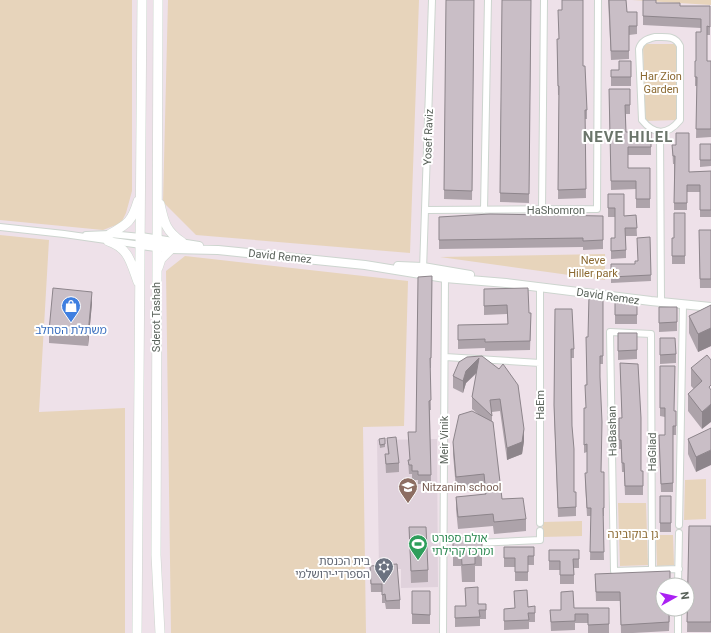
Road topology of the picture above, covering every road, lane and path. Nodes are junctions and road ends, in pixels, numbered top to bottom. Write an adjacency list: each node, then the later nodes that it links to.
1 (142, 0): 9 (main road, Sderot Tashah)
2 (158, 0): 8 (main road, Sderot Tashah)
3 (432, 0): 10 (street, Yosef Raviz)
4 (488, 0): 11 (street)
5 (544, 0): 12 (street)
6 (598, 0): 12 (street, HaShomron)
7 (660, 132): 7 (street); 25 (street)
8 (156, 187): 16 (main road); 17 (main road, Sderot Tashah)
9 (141, 190): 14 (main road); 15 (main road, Sderot Tashah)
10 (426, 210): 11 (street, HaShomron); 20 (street, Yosef Raviz)
11 (484, 210): 12 (street, HaShomron)
12 (542, 210)
13 (0, 227): 14 (street, David Remez)
14 (109, 237): 15 (street, David Remez); 24 (main road)
15 (141, 241): 17 (street, David Remez); 24 (main road, Sderot Tashah)
16 (182, 242): 17 (street, David Remez); 19 (street, David Remez)
17 (156, 243): 18 (street, David Remez); 22 (main road, Sderot Tashah)
18 (171, 249): 19 (street, David Remez); 22 (main road)
19 (218, 250): 20 (street, David Remez)
20 (423, 270): 21 (street, David Remez)
21 (445, 274): 23 (street, David Remez); 29 (street, Meir Vinik)
22 (156, 277): 43 (main road, Sderot Tashah)
23 (540, 287): 25 (street, David Remez); 30 (street, HaEm)
24 (140, 289): 42 (main road, Sderot Tashah)
25 (662, 302): 26 (street, David Remez)
26 (683, 305): 27 (street, David Remez); 32 (street)
27 (711, 307)
28 (651, 334): 39 (street, HaGilad); 39 (street, HaBashan)
29 (445, 357): 30 (street); 36 (street, Meir Vinik)
30 (540, 363): 31 (street, HaEm)
31 (540, 523)
32 (679, 525)
33 (540, 531): 35 (street)
34 (679, 533): 38 (street)
35 (466, 544)
36 (443, 545): 37 (street); 44 (street, Meir Vinik)
37 (451, 545)
38 (679, 569): 39 (street); 40 (street)
39 (652, 570)
40 (678, 577)
41 (678, 617): 45 (street)
42 (137, 633)
43 (160, 633)
44 (443, 633)
45 (678, 633)

